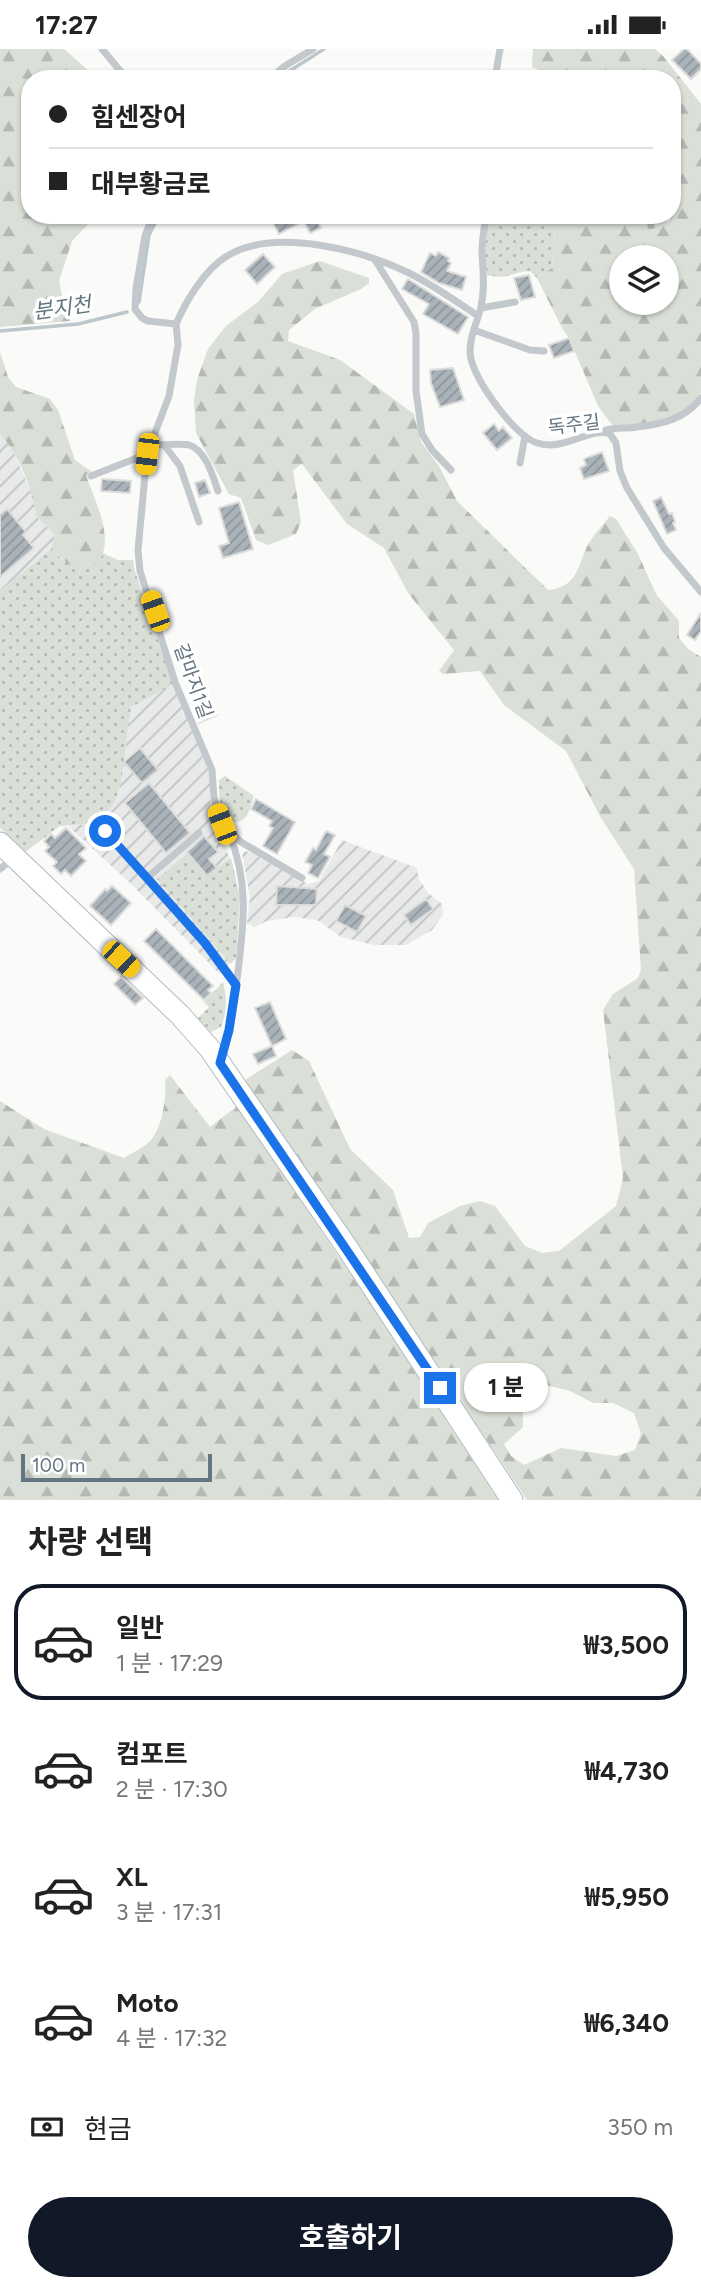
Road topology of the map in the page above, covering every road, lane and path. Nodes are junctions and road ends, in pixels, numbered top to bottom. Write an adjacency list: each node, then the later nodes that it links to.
1 (102, 49): 4 (lane)
2 (313, 49): 5 (lane)
3 (500, 49): 6 (lane)
4 (120, 70)
5 (279, 70)
6 (496, 70)
7 (150, 224): 12 (lane)
8 (485, 224): 11 (lane, 독주길)
9 (374, 260): 11 (lane); 12 (lane); 22 (lane)
10 (515, 302): 11 (lane)
11 (479, 312): 13 (lane, 독주길)
12 (176, 324): 18 (lane, 갈마지1길)
13 (474, 330): 14 (lane); 17 (lane, 독주길)
14 (544, 351)
15 (701, 398): 16 (lane)
16 (600, 432): 17 (lane, 독주길); 26 (lane, 독주길)
17 (525, 436): 21 (lane)
18 (150, 445): 19 (lane); 20 (lane, 갈마지1길)
19 (165, 445): 24 (lane); 25 (lane)
20 (147, 454): 23 (lane); 28 (lane, 갈마지1길)
21 (520, 463)
22 (451, 470)
23 (91, 477)
24 (218, 491)
25 (200, 521)
26 (701, 593)
27 (105, 831): 31 (lane)
28 (229, 832): 32 (lane); 33 (lane, 갈마지1길)
29 (199, 833): 31 (lane)
30 (4, 856): 34 (main road)
31 (147, 878): 33 (lane)
32 (302, 878)
33 (236, 985): 34 (lane, 갈마지1길)
34 (220, 1063): 35 (main road)
35 (512, 1500)

